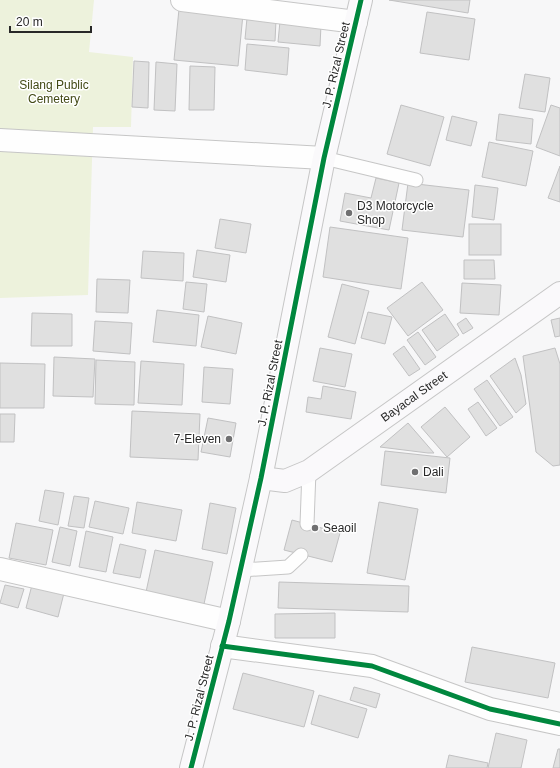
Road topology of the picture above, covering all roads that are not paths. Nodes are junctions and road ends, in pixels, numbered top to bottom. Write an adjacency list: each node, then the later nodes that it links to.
1 (182, 0): 3 (street)
2 (361, 0): 3 (main road, J. P. Rizal Street)
3 (356, 22): 5 (main road, J. P. Rizal Street)
4 (0, 140): 5 (street)
5 (324, 158): 6 (lane); 9 (main road, J. P. Rizal Street)
6 (416, 180)
7 (560, 293): 8 (main road, Bayacal Street)
8 (309, 471): 9 (main road, Bayacal Street); 10 (lane)
9 (261, 478): 13 (main road, J. P. Rizal Street)
10 (307, 524)
11 (301, 554): 13 (lane)
12 (0, 569): 14 (street)
13 (241, 570): 14 (main road, J. P. Rizal Street)
14 (230, 620): 15 (main road, J. P. Rizal Street)
15 (222, 646): 16 (street); 17 (main road, J. P. Rizal Street)
16 (560, 724)
17 (191, 768)

